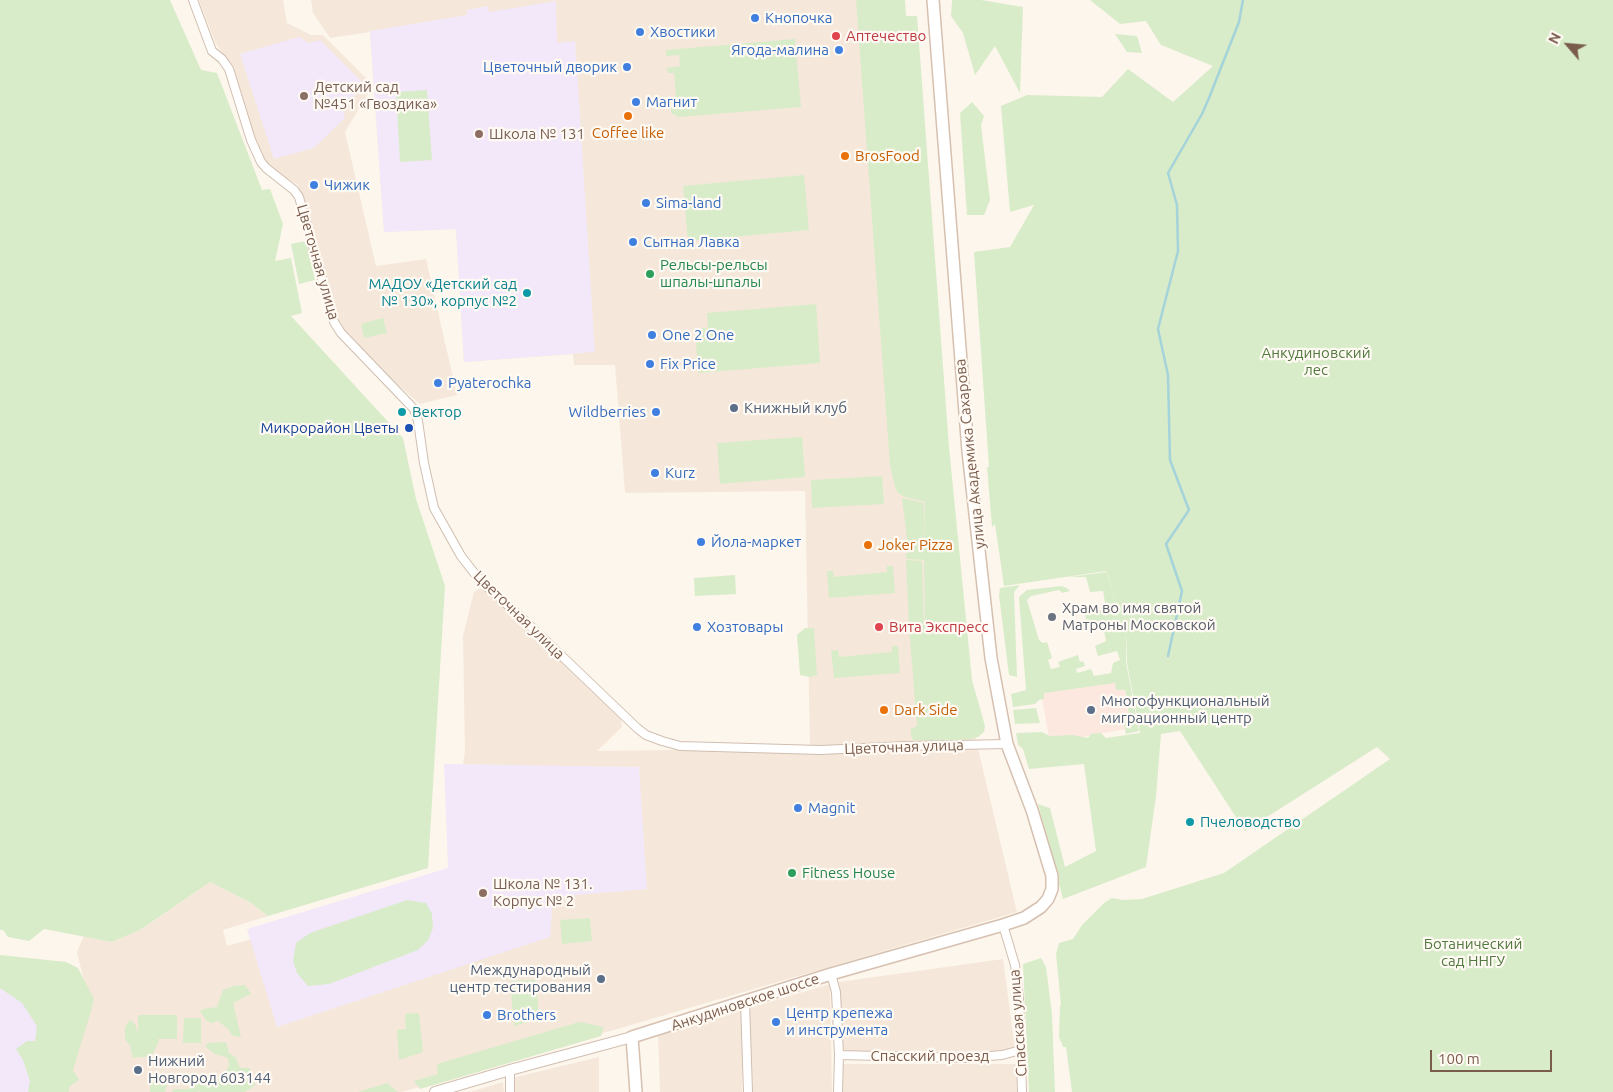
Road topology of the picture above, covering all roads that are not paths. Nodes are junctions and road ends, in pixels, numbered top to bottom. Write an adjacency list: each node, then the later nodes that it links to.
1 (193, 0): 3 (street, Цветочная улица)
2 (933, 0): 3 (main road, улица Академика Сахарова)
3 (1007, 744): 4 (main road, улица Академика Сахарова)
4 (1048, 899): 5 (main road, Анкудиновское шоссе)
5 (1003, 925): 6 (main road, Анкудиновское шоссе); 9 (street, Спасская улица)
6 (831, 974): 7 (main road, Анкудиновское шоссе); 10 (street)
7 (745, 1001): 8 (main road, Анкудиновское шоссе); 15 (street)
8 (632, 1037): 11 (street, Анкудиновское шоссе); 14 (main road)
9 (1021, 1050): 10 (street, Спасский проезд); 17 (street, Спасская улица)
10 (839, 1055): 16 (street)
11 (510, 1070): 12 (street, Анкудиновское шоссе); 13 (street)
12 (435, 1092)
13 (510, 1092)
14 (636, 1092)
15 (748, 1092)
16 (838, 1092)
17 (1022, 1092)

